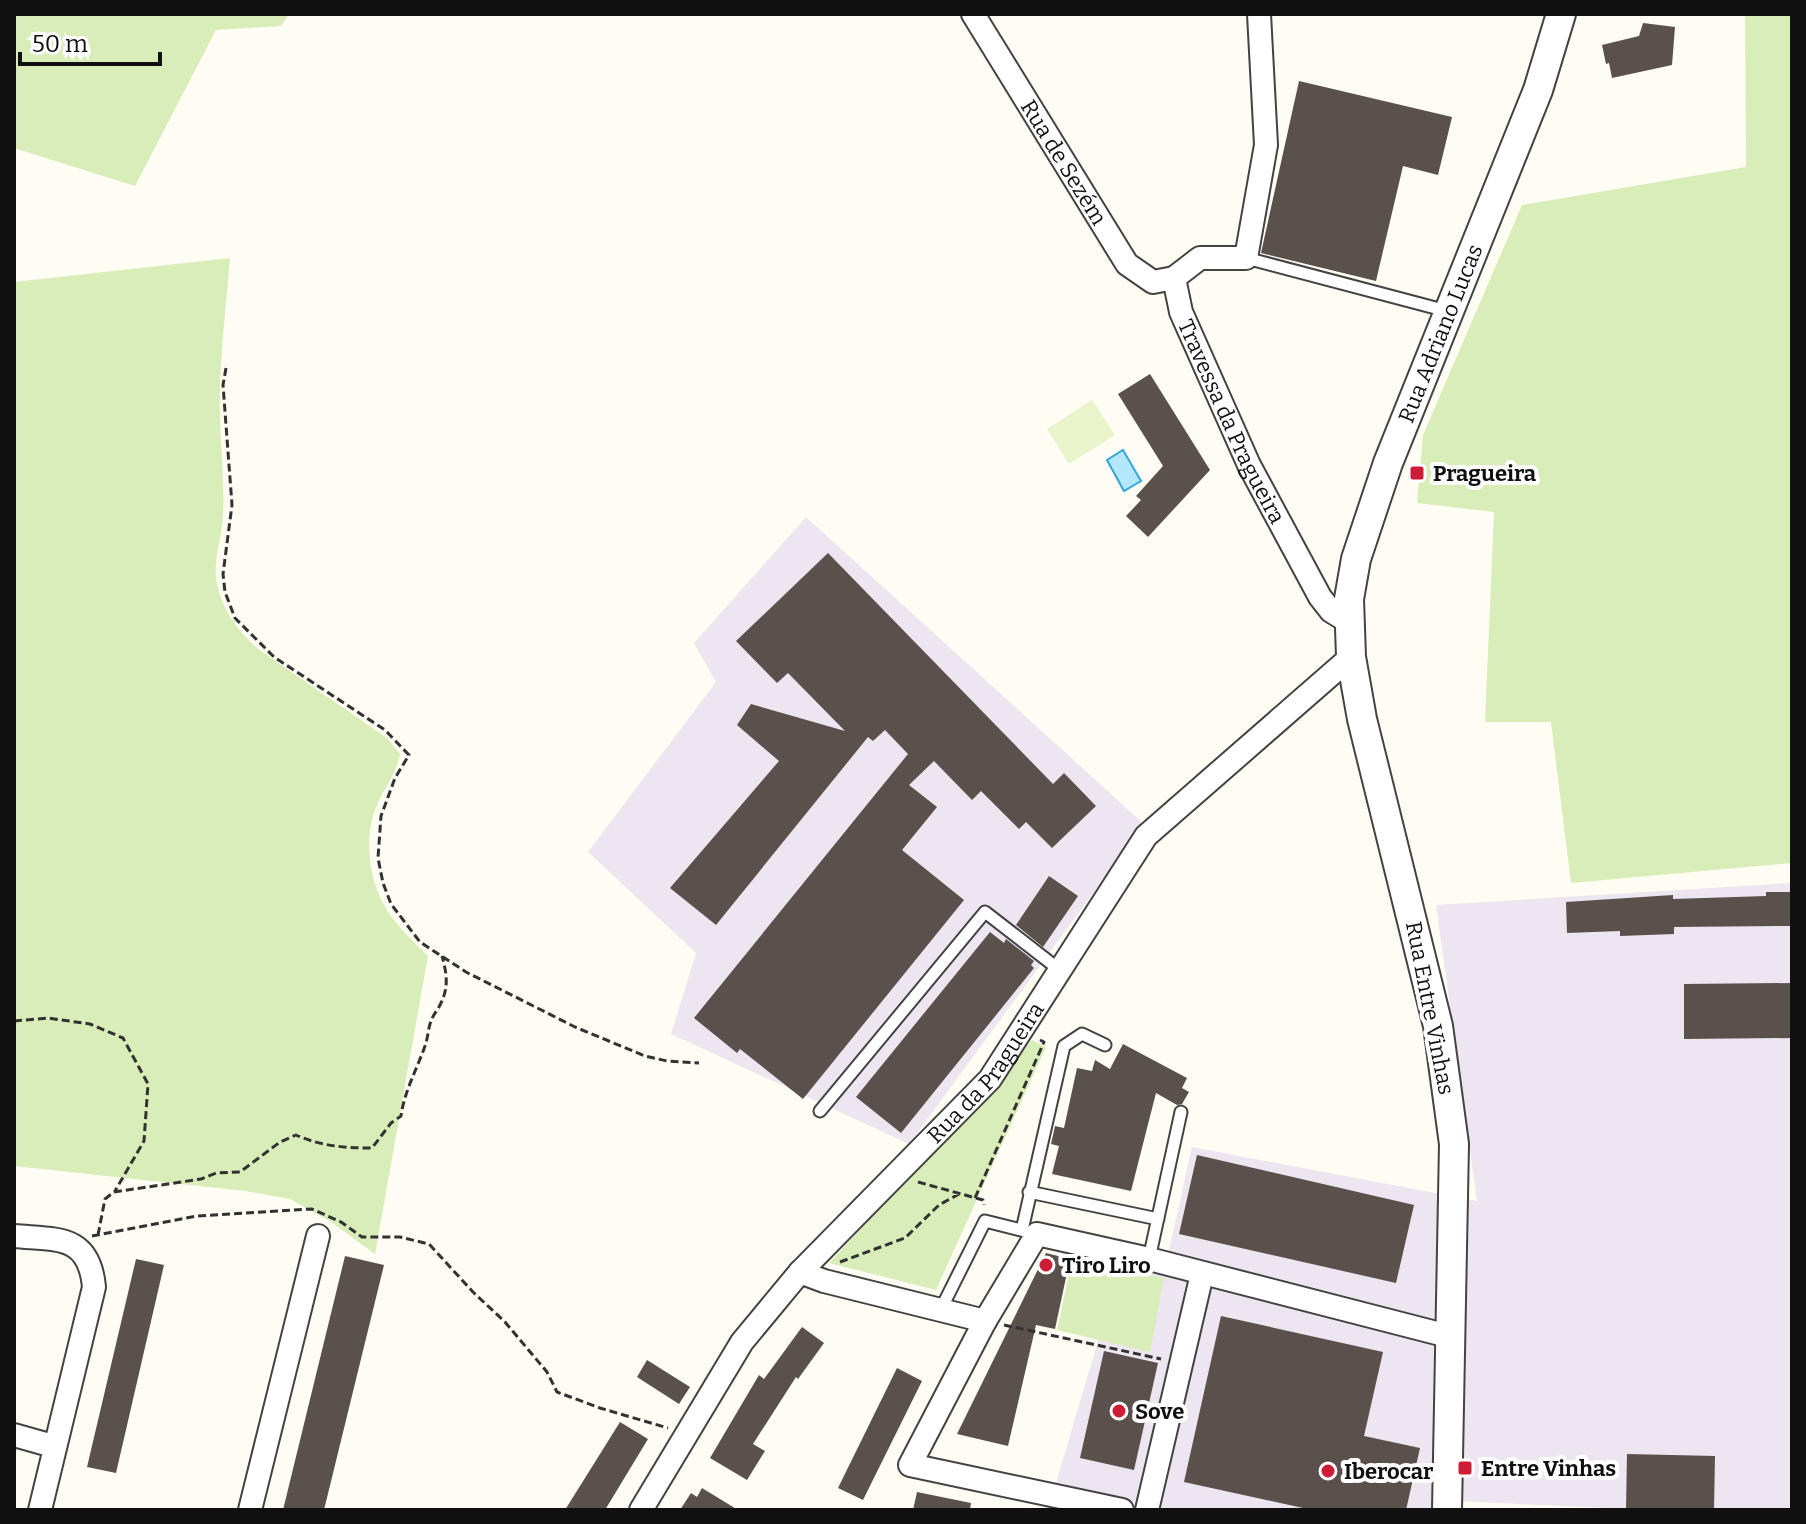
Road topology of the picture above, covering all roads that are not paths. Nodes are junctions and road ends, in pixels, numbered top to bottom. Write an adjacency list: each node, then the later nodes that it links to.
1 (973, 14): 5 (street, Rua de Sezém)
2 (1259, 14): 4 (street)
3 (1561, 14): 6 (street, Rua Adriano Lucas)
4 (1246, 258): 5 (street); 6 (lane)
5 (1174, 278): 7 (street, Travessa da Pragueira)
6 (1449, 311): 7 (street, Rua Adriano Lucas)
7 (1349, 622): 8 (street, Rua Adriano Lucas)
8 (1351, 657): 9 (street, Rua da Pragueira); 23 (street, Rua Entre Vinhas)
9 (1062, 971): 11 (lane); 19 (street, Rua da Pragueira)
10 (1105, 1045): 13 (lane)
11 (820, 1111)
12 (1181, 1112): 14 (lane)
13 (1029, 1192): 14 (lane); 15 (lane)
14 (1158, 1219): 18 (lane)
15 (1029, 1232): 18 (street); 21 (lane); 22 (street)
16 (14, 1236): 25 (street)
17 (318, 1236): 27 (street)
18 (1149, 1259): 20 (street)
19 (800, 1272): 21 (street); 28 (street, Rua da Pragueira)
20 (1202, 1274): 23 (street); 30 (street)
21 (941, 1309): 22 (street)
22 (985, 1321): 29 (street)
23 (1452, 1337): 31 (street, Rua Entre Vinhas)
24 (14, 1435): 25 (street)
25 (53, 1446): 26 (street)
26 (40, 1510)
27 (250, 1510)
28 (641, 1510)
29 (1122, 1510)
30 (1147, 1510)
31 (1447, 1510)

